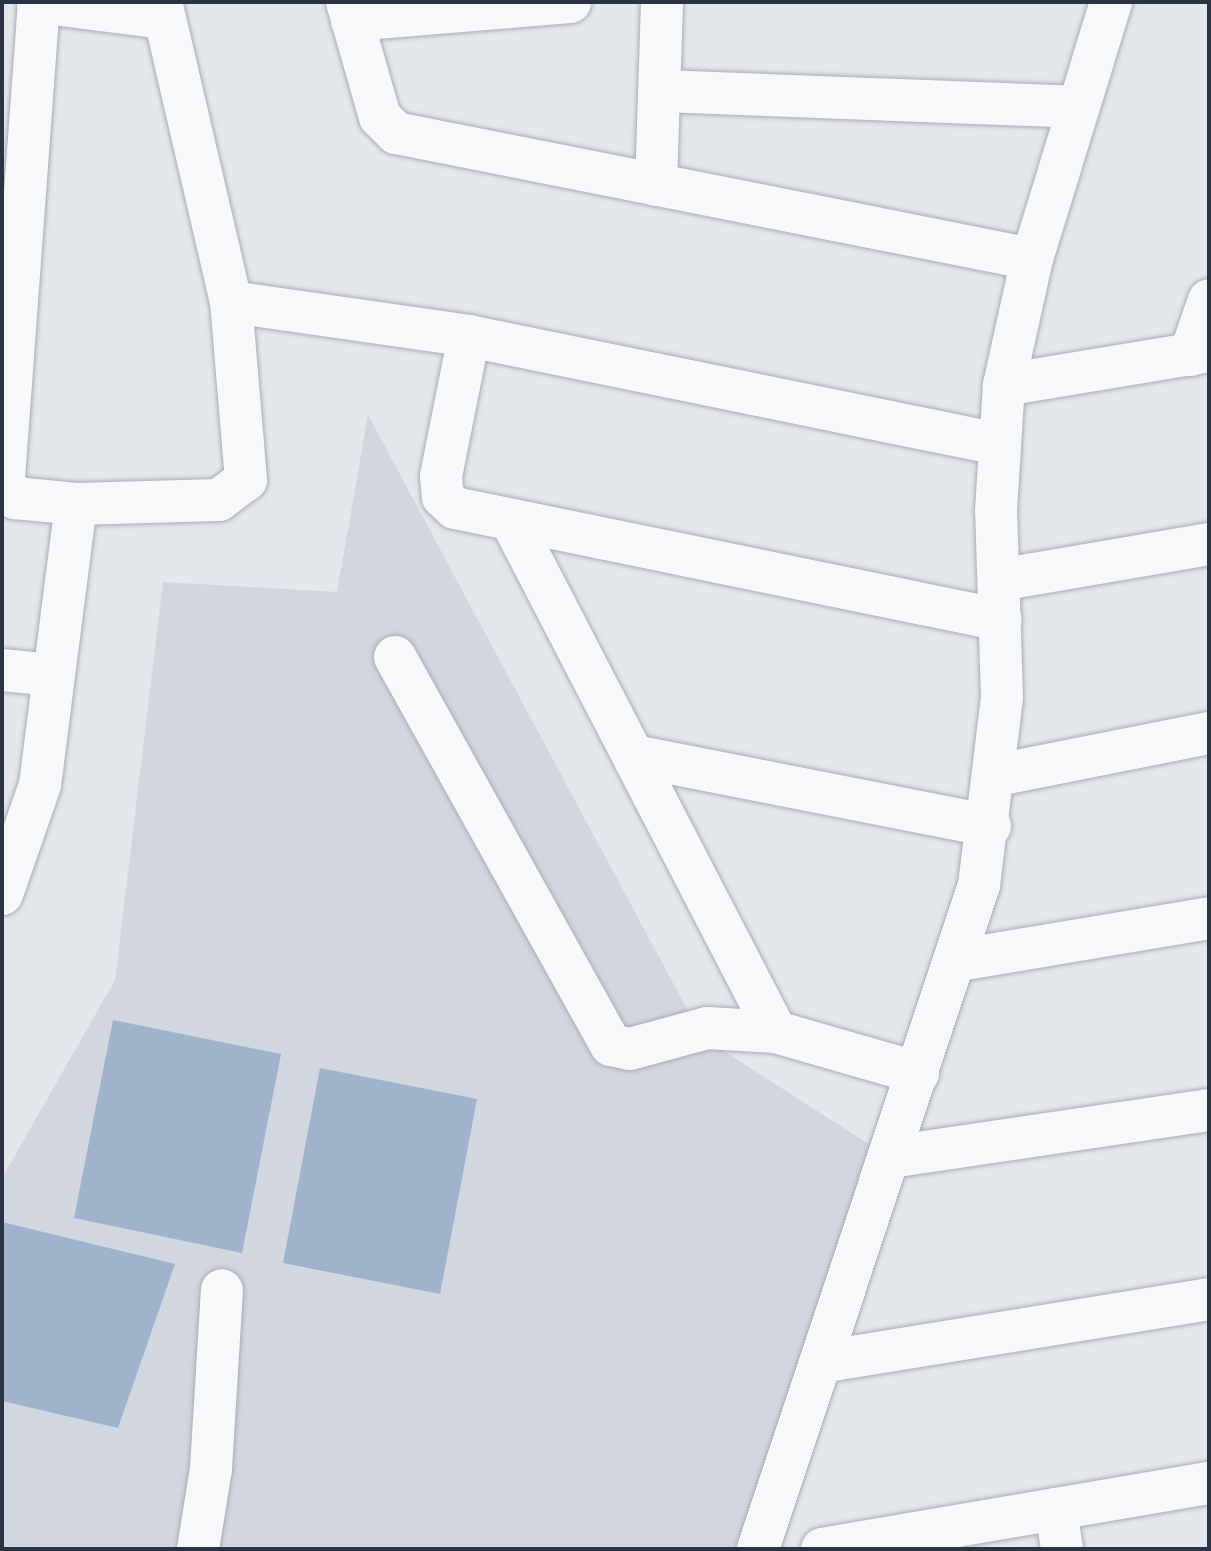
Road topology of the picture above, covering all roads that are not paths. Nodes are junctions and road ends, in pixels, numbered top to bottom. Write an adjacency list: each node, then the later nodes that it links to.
1 (39, 2): 5 (street); 17 (street)
2 (570, 2): 6 (street)
3 (662, 2): 7 (street)
4 (1111, 2): 8 (street)
5 (163, 10): 12 (street)
6 (349, 11): 9 (street)
7 (663, 91): 8 (street); 9 (street)
8 (1076, 107): 10 (street)
9 (656, 185): 10 (street)
10 (1032, 259): 15 (street)
11 (1209, 300): 14 (street)
12 (231, 302): 13 (street); 17 (street)
13 (469, 336): 16 (street); 18 (street)
14 (1200, 353): 15 (street)
15 (1004, 385): 16 (street)
16 (998, 444): 20 (street)
17 (76, 504): 23 (street)
18 (514, 526): 20 (street); 25 (street)
19 (1209, 544): 20 (street)
20 (1000, 600): 26 (street)
21 (395, 657): 31 (street)
22 (2, 670): 23 (street)
23 (52, 675): 28 (street)
24 (1209, 733): 26 (street)
25 (634, 756): 27 (street); 31 (street)
26 (997, 775): 27 (street)
27 (990, 826): 30 (street)
28 (7, 872)
29 (1209, 918): 30 (street)
30 (959, 960): 32 (street)
31 (776, 1032): 32 (street)
32 (918, 1073): 34 (street)
33 (1209, 1110): 34 (street)
34 (891, 1157): 37 (street)
35 (222, 1290): 40 (street)
36 (1209, 1299): 37 (street)
37 (821, 1362): 41 (street)
38 (1209, 1483): 39 (street)
39 (1059, 1529): 42 (street)
40 (198, 1549)
41 (758, 1549)
42 (822, 1549)

